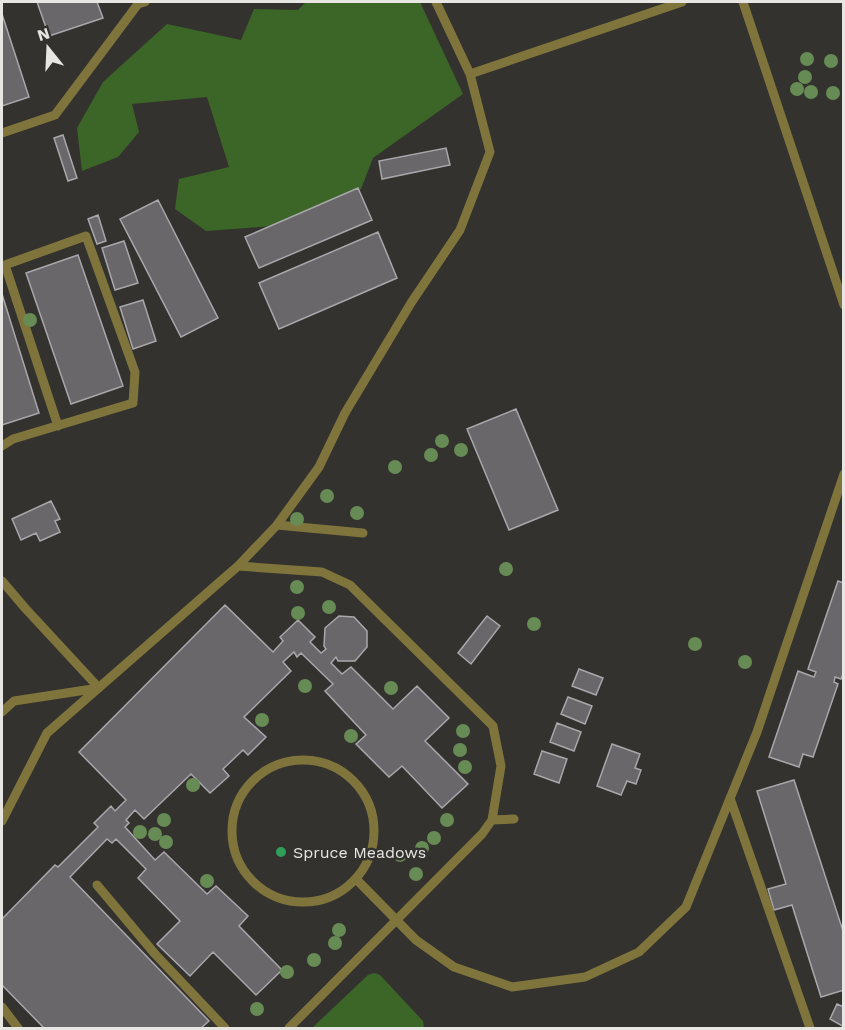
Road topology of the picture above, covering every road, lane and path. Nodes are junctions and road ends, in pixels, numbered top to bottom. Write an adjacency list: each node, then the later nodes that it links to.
1 (140, 2): 6 (lane)
2 (436, 2): 5 (lane)
3 (682, 2): 5 (lane)
4 (743, 2): 8 (lane)
5 (470, 74): 12 (lane)
6 (2, 133)
7 (3, 266): 9 (lane); 9 (lane)
8 (843, 305)
9 (58, 426): 10 (lane)
10 (2, 446)
11 (843, 474): 18 (lane)
12 (277, 525): 13 (lane); 14 (lane)
13 (363, 533)
14 (238, 566): 16 (lane); 20 (lane)
15 (2, 581): 16 (lane)
16 (99, 688): 17 (lane); 21 (lane)
17 (2, 712)
18 (730, 798): 24 (lane); 29 (lane)
19 (514, 819): 20 (lane)
20 (492, 820): 24 (lane)
21 (2, 821)
22 (356, 879): 22 (lane); 24 (lane)
23 (97, 885): 27 (lane)
24 (396, 920): 28 (lane)
25 (2, 1006): 26 (lane)
26 (18, 1029)
27 (225, 1029)
28 (289, 1029)
29 (810, 1029)

